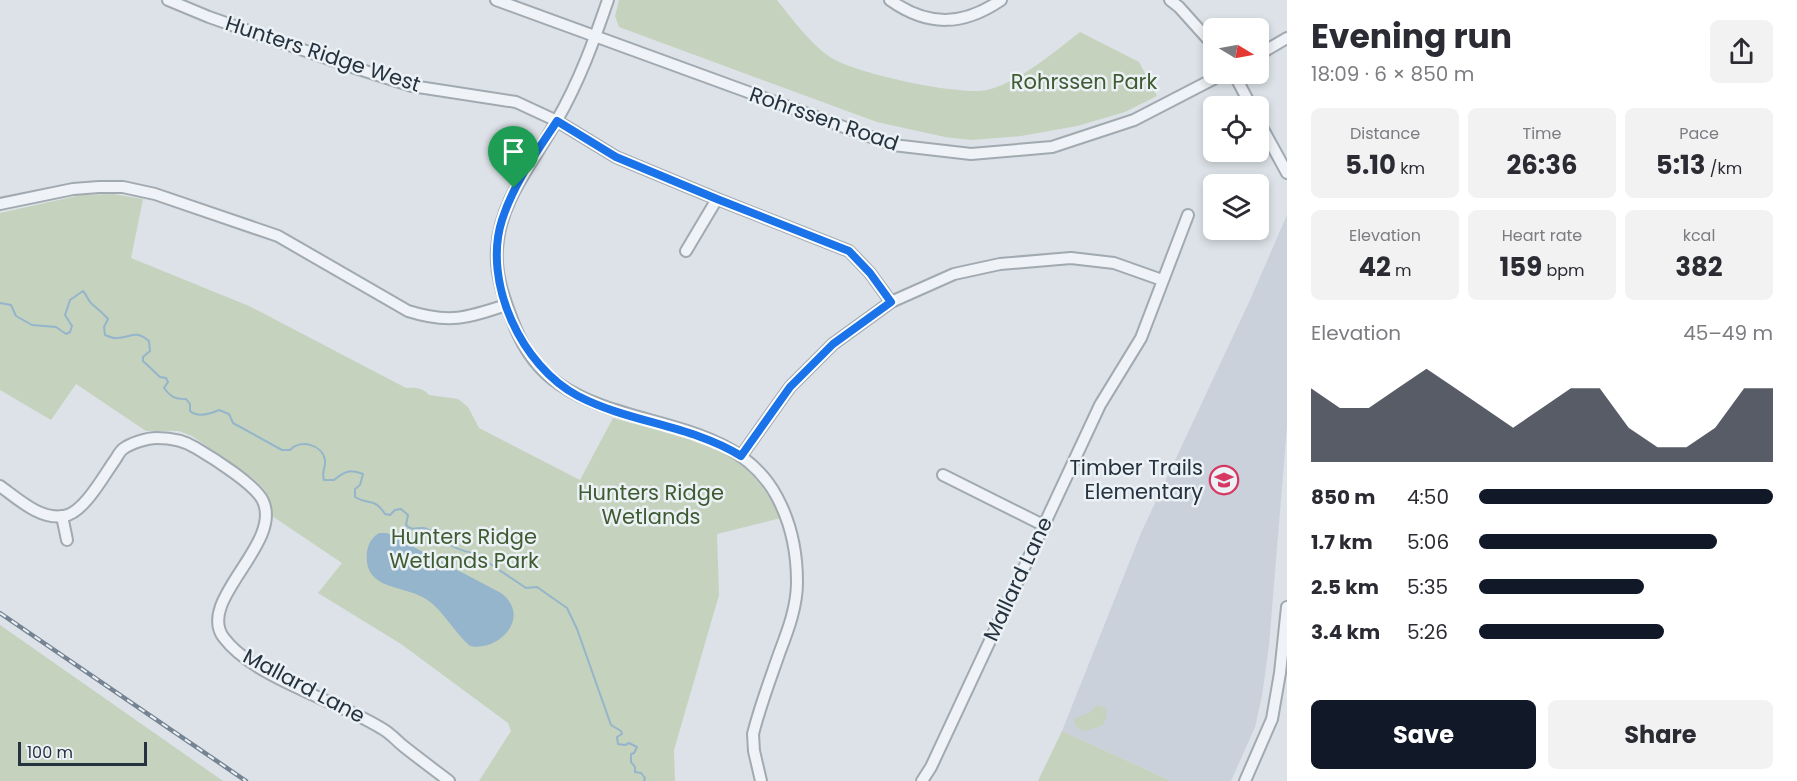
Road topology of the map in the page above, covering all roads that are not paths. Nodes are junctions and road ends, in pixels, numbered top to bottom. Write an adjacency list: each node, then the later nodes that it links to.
1 (168, 0): 13 (street, Hunters Ridge West)
2 (496, 0): 9 (street, Rohrssen Road)
3 (608, 0): 9 (street)
4 (890, 0): 5 (street)
5 (1001, 0)
6 (1170, 0): 7 (street)
7 (1182, 4): 8 (street)
8 (1203, 32)
9 (595, 38): 12 (street, Rohrssen Road); 13 (street)
10 (1287, 38): 11 (street)
11 (1269, 49)
12 (1204, 84)
13 (557, 121): 16 (street, Hunters Ridge West); 22 (street)
14 (1269, 140): 15 (street)
15 (1287, 173)
16 (717, 199): 19 (street); 21 (street, Hunters Ridge West)
17 (0, 204): 22 (street)
18 (1188, 215): 20 (street, Mallard Lane)
19 (686, 250)
20 (1162, 280): 21 (street); 27 (street, Mallard Lane)
21 (891, 302): 23 (street)
22 (506, 305): 23 (street)
23 (741, 456): 31 (street)
24 (943, 475): 27 (street)
25 (0, 486): 26 (street)
26 (62, 516): 28 (street); 30 (street, Mallard Lane)
27 (1043, 525): 32 (street, Mallard Lane)
28 (67, 540)
29 (1287, 608): 33 (street)
30 (449, 781)
31 (761, 781)
32 (922, 781)
33 (1245, 781)

